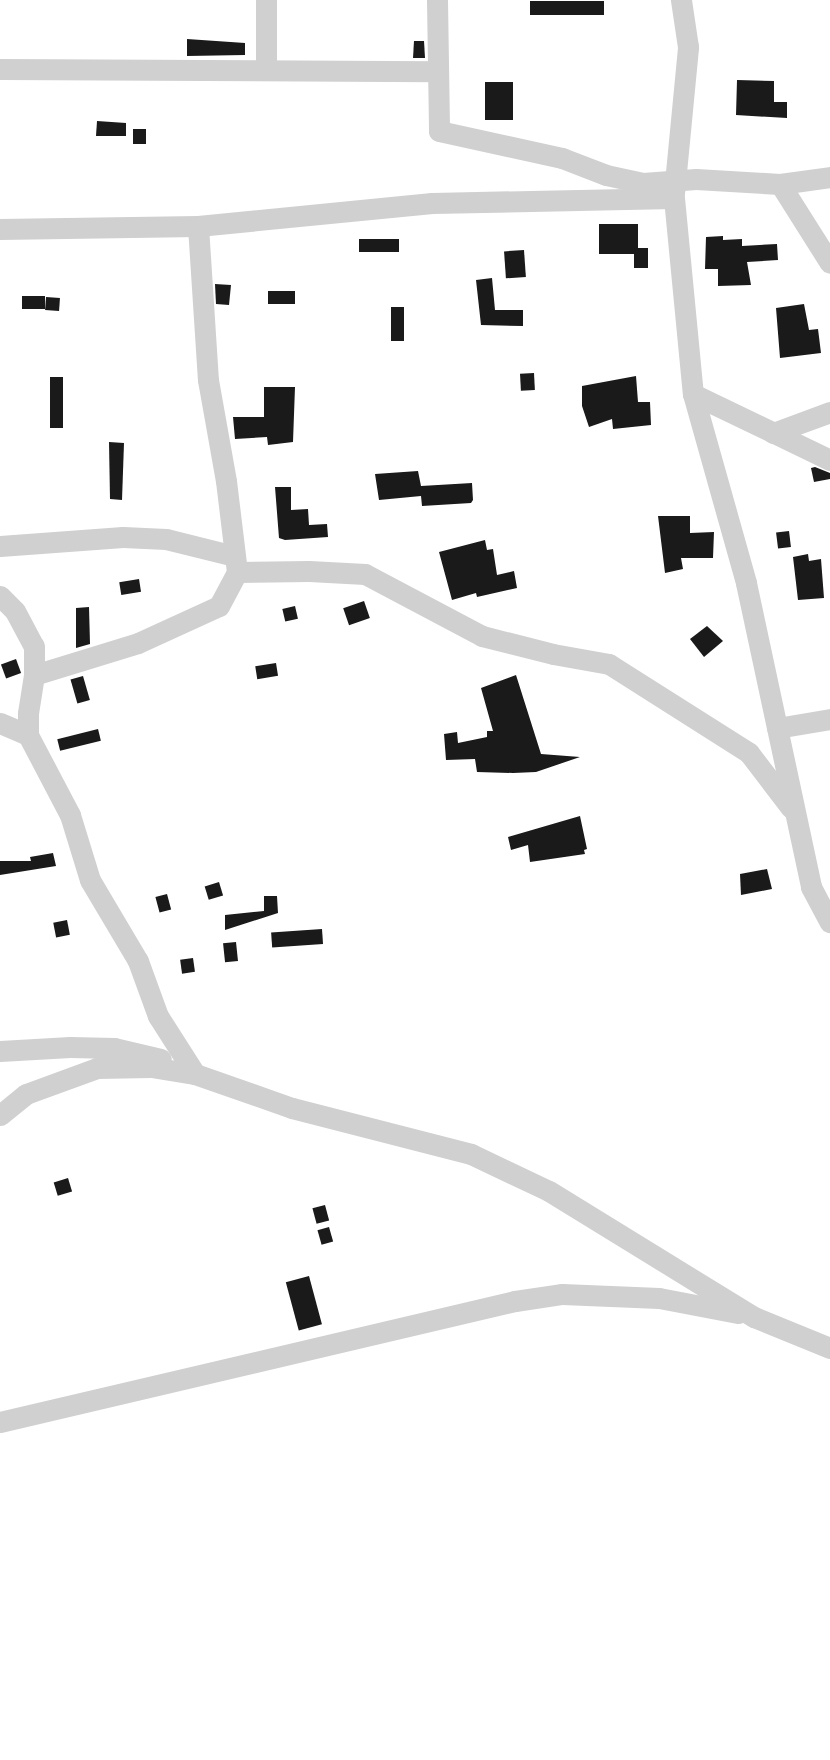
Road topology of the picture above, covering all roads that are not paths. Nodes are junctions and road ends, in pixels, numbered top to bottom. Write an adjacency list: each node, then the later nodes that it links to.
1 (266, 0): 5 (street)
2 (437, 0): 6 (street)
3 (681, 0): 9 (street)
4 (0, 69): 5 (street)
5 (266, 70): 6 (street)
6 (437, 71): 9 (street)
7 (830, 177): 8 (street)
8 (780, 184): 9 (street); 12 (street)
9 (674, 190): 10 (street); 13 (street)
10 (198, 226): 11 (street); 18 (street)
11 (0, 229)
12 (830, 263)
13 (693, 394): 15 (street); 23 (street)
14 (830, 411): 15 (street)
15 (773, 433): 16 (street)
16 (830, 460)
17 (0, 547): 18 (street)
18 (235, 564): 20 (street); 25 (street)
19 (0, 596): 20 (street)
20 (34, 675): 24 (street)
21 (830, 719): 23 (street)
22 (0, 723): 24 (street)
23 (776, 727): 25 (street)
24 (28, 735): 30 (street)
25 (795, 814): 26 (street)
26 (830, 922)
27 (0, 1036): 28 (street)
28 (31, 1050): 29 (street); 30 (street)
29 (0, 1051)
30 (195, 1074): 31 (street); 32 (street)
31 (0, 1115)
32 (754, 1317): 33 (street); 34 (street)
33 (830, 1348)
34 (0, 1422)

